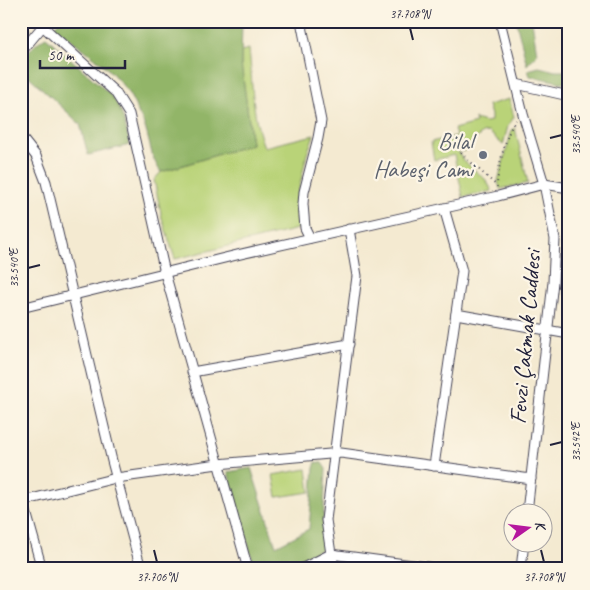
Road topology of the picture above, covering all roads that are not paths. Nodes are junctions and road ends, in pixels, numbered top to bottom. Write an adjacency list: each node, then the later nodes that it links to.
1 (301, 21): 12 (street)
2 (500, 21): 5 (street, Fevzi Çakmak Caddesi)
3 (42, 23): 4 (street); 13 (street)
4 (21, 52)
5 (516, 84): 6 (street); 8 (street, Fevzi Çakmak Caddesi)
6 (569, 96)
7 (21, 137): 14 (street)
8 (544, 184): 9 (street); 10 (street); 17 (street, Fevzi Çakmak Caddesi)
9 (569, 188)
10 (444, 208): 11 (street); 16 (street)
11 (349, 229): 12 (street); 19 (street)
12 (310, 238): 13 (street)
13 (164, 272): 14 (street); 20 (street)
14 (73, 295): 15 (street); 24 (street)
15 (21, 308)
16 (456, 314): 17 (street); 23 (street)
17 (548, 331): 18 (street); 25 (street, Fevzi Çakmak Caddesi)
18 (569, 334)
19 (349, 344): 20 (street); 21 (street)
20 (192, 372): 22 (street)
21 (336, 453): 22 (street); 23 (street); 28 (street)
22 (218, 464): 24 (street); 31 (street)
23 (434, 466): 25 (street)
24 (116, 478): 29 (street); 30 (street)
25 (531, 479): 26 (street, Fevzi Çakmak Caddesi)
26 (529, 502)
27 (523, 552): 35 (street)
28 (331, 554): 32 (street); 33 (street); 34 (street)
29 (42, 569)
30 (141, 569)
31 (248, 569)
32 (301, 569)
33 (335, 569)
34 (442, 569)
35 (521, 569)

